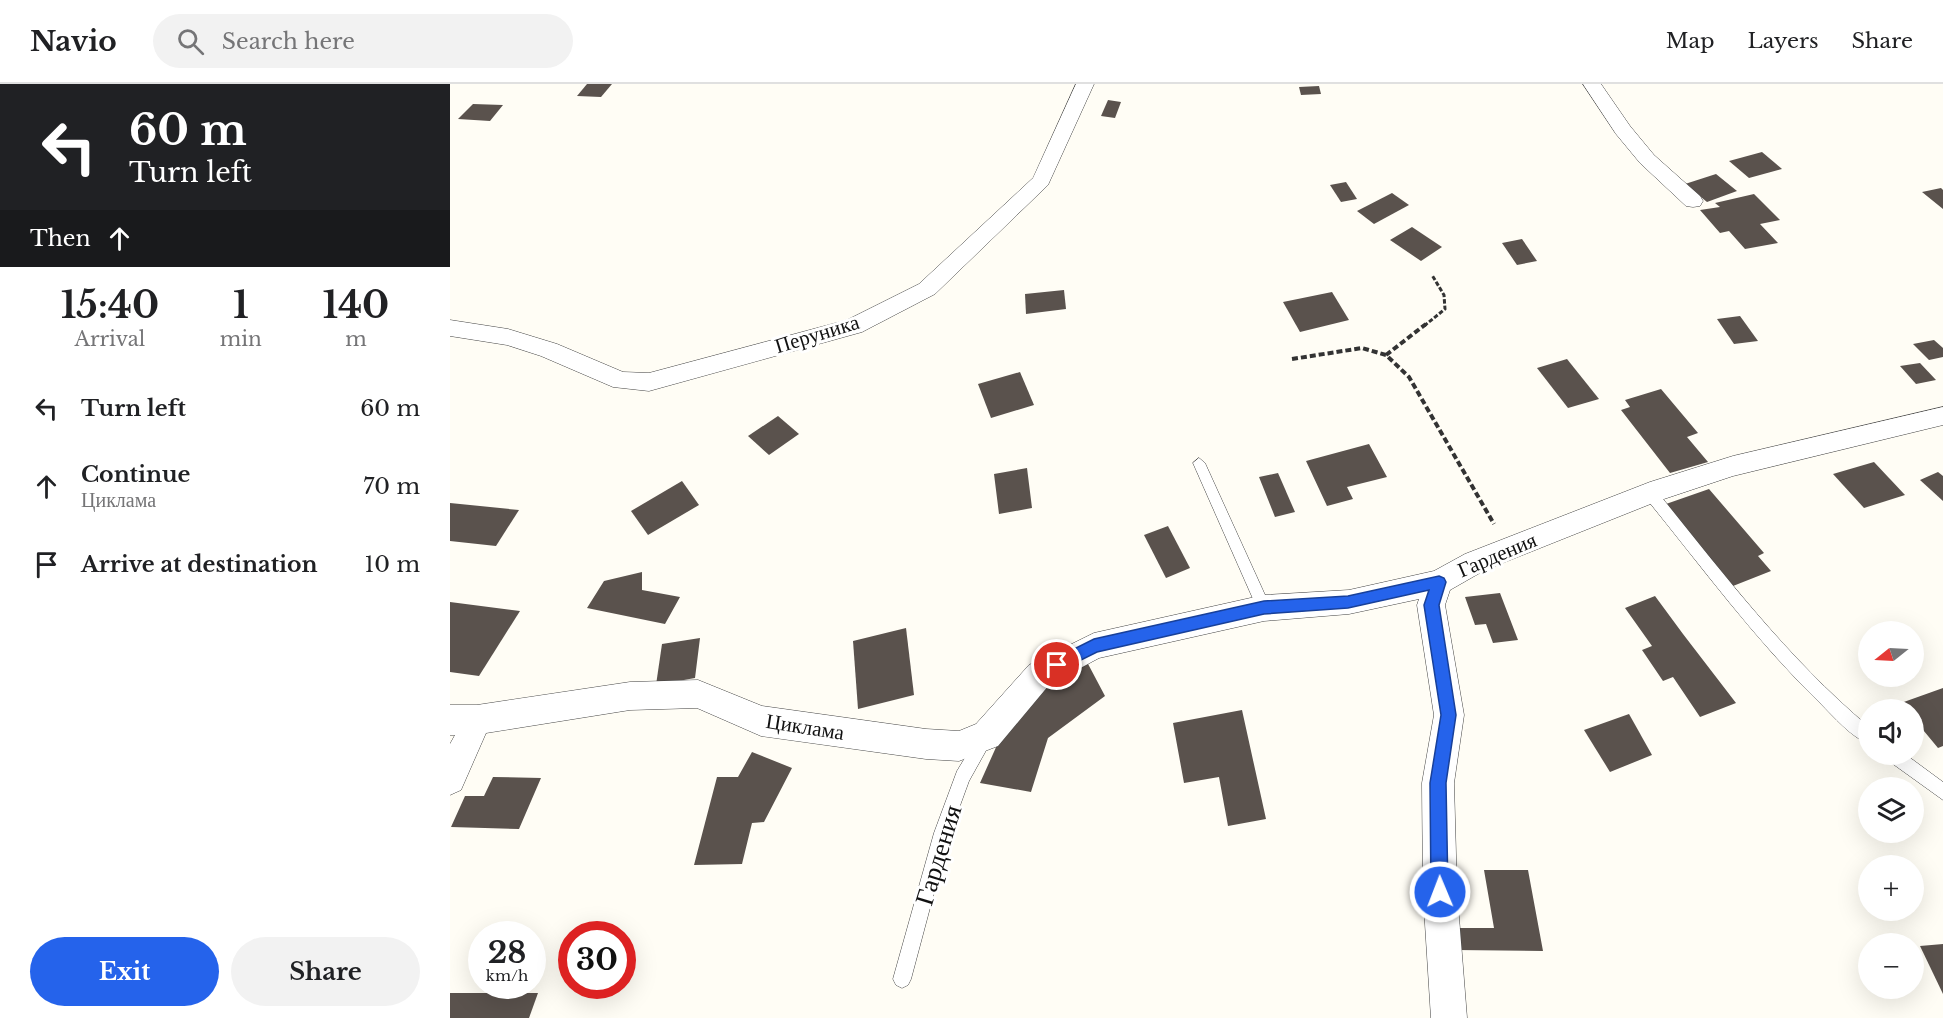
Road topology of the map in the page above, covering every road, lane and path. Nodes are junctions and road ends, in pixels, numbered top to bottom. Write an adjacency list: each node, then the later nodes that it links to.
1 (1085, 84): 5 (street, Перуника)
2 (1592, 84): 3 (street)
3 (1693, 201)
4 (1431, 274): 6 (path)
5 (450, 328)
6 (1386, 355): 7 (path); 11 (path)
7 (1292, 359)
8 (1943, 416): 10 (street, Гардения)
9 (1199, 463): 13 (lane)
10 (1650, 493): 11 (street, Гардения); 15 (lane)
11 (1514, 547): 12 (street, Гардения)
12 (1439, 582): 13 (street, Циклама); 21 (street, Гардения)
13 (1264, 608): 16 (street, Циклама)
14 (463, 720): 16 (street, Циклама); 18 (street)
15 (1858, 728)
16 (987, 735): 20 (lane, Гардения)
17 (1906, 765): 19 (lane)
18 (450, 779)
19 (1943, 792)
20 (902, 979)
21 (1449, 1018)

